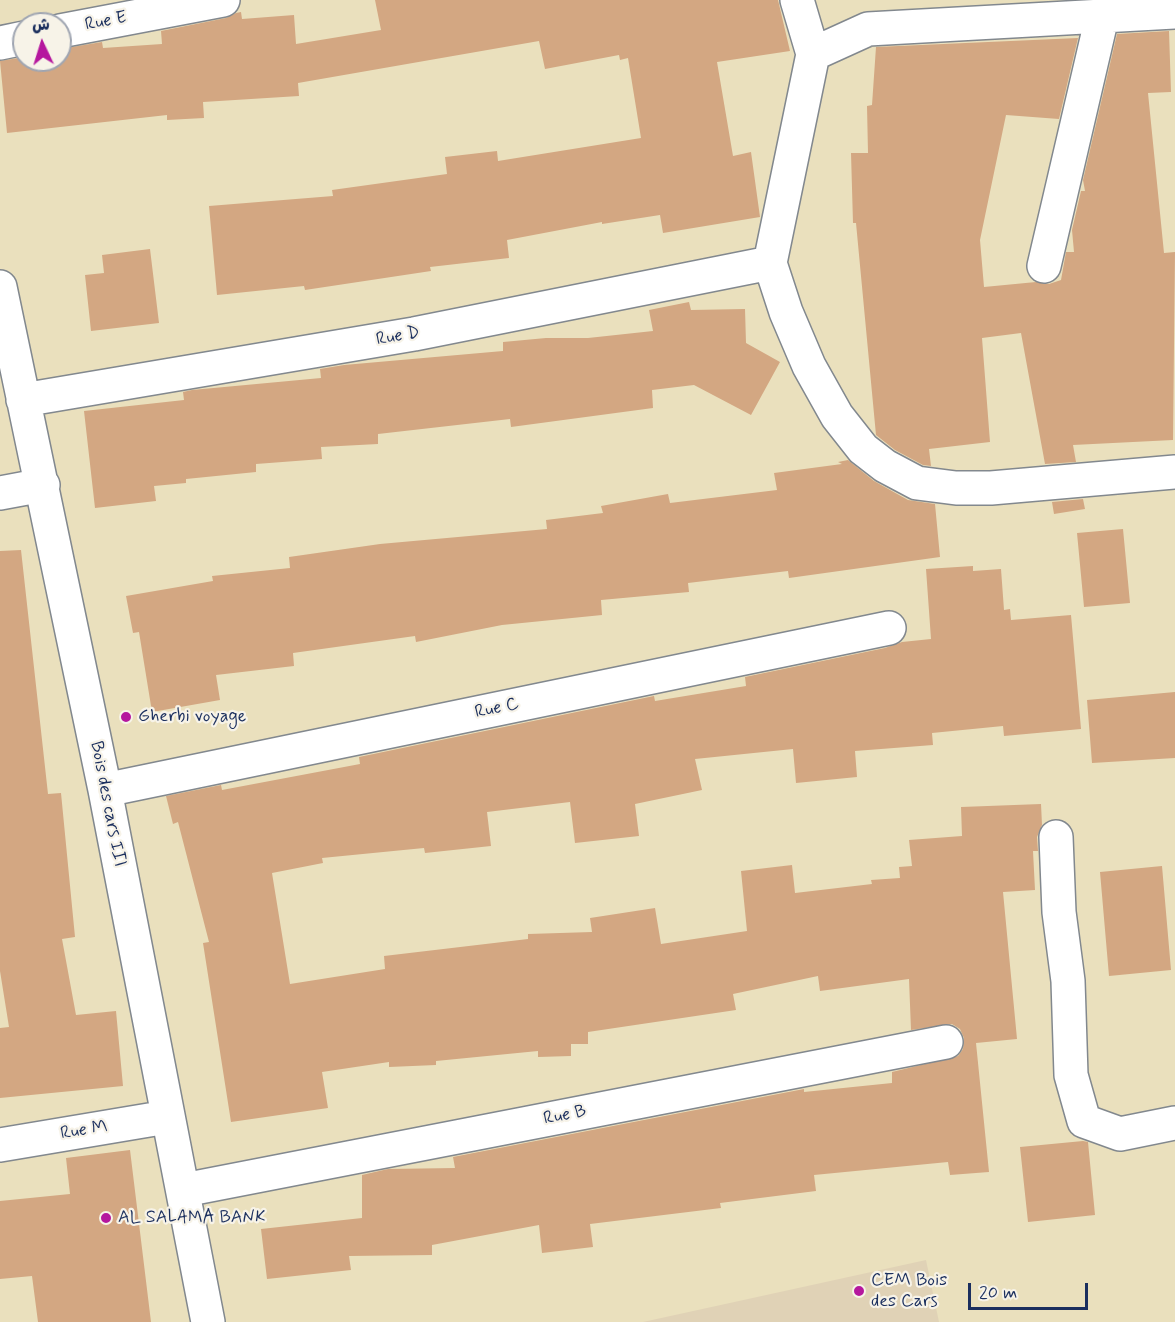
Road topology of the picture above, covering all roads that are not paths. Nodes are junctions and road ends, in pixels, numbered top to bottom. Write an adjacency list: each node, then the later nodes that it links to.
1 (223, 0): 6 (street, Rue E)
2 (797, 0): 7 (street)
3 (971, 12): 5 (street); 7 (street)
4 (1175, 12): 5 (street)
5 (1102, 17): 9 (street)
6 (72, 29)
7 (813, 54): 8 (street)
8 (770, 263): 11 (street, Rue D); 12 (street)
9 (1044, 266)
10 (0, 287): 11 (street, Bois des cars III)
11 (23, 400): 13 (street, Bois des cars III)
12 (1175, 472)
13 (43, 485): 14 (street); 16 (street, Bois des cars III)
14 (0, 493)
15 (889, 628): 16 (street, Rue C)
16 (105, 790): 19 (street, Bois des cars III)
17 (1056, 837): 20 (street)
18 (946, 1042): 22 (street, Rue B)
19 (167, 1118): 21 (street, Rue M); 22 (street, Bois des cars III)
20 (1175, 1123)
21 (0, 1145)
22 (184, 1190): 23 (street, Bois des cars III)
23 (208, 1322)

